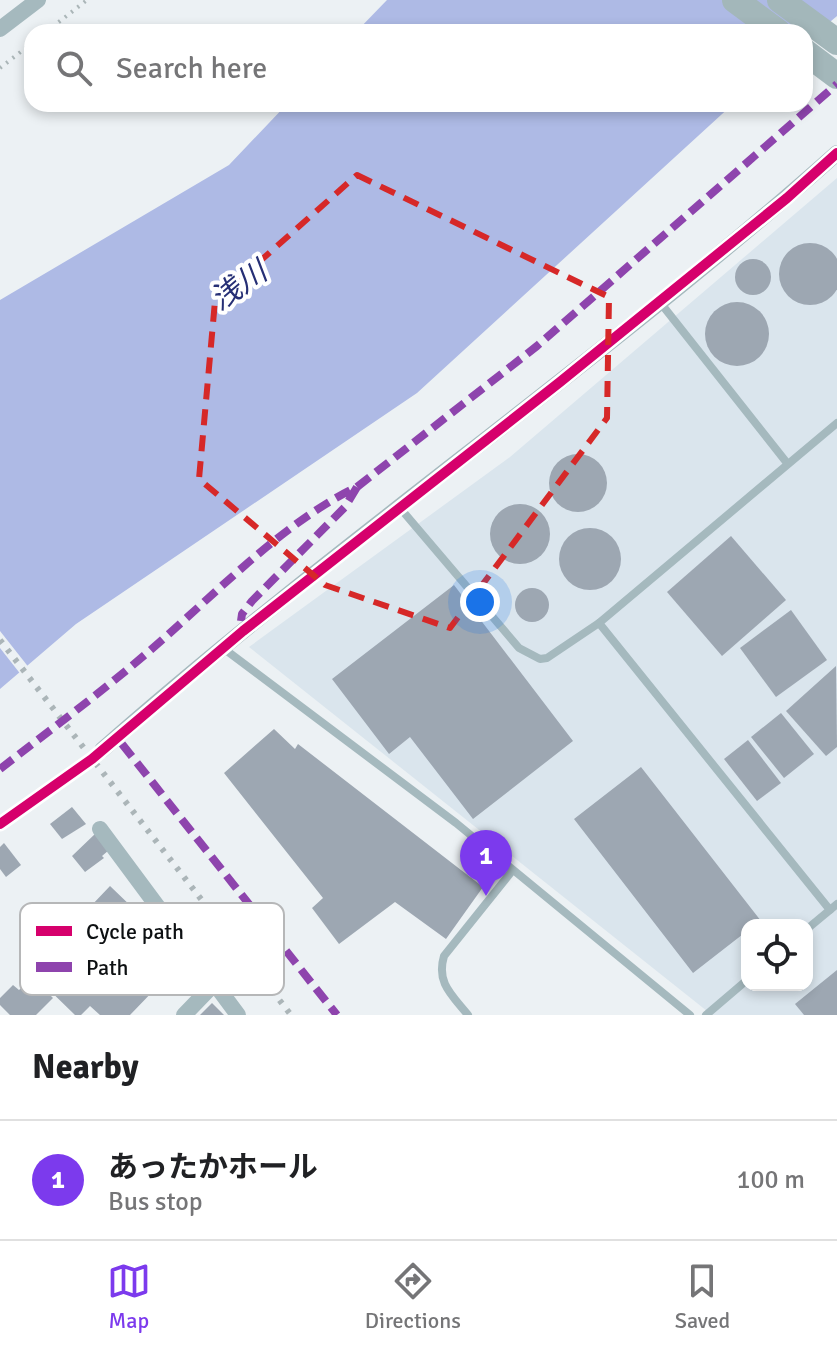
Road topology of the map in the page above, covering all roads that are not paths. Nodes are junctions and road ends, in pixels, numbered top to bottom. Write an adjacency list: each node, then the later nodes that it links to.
1 (38, 0): 7 (street)
2 (735, 0): 4 (highway)
3 (780, 0): 5 (highway)
4 (767, 24)
5 (813, 24)
6 (813, 24): 8 (highway)
7 (0, 29)
8 (837, 42)
9 (813, 58): 10 (highway)
10 (837, 76)
11 (837, 153): 12 (street)
12 (659, 301): 14 (lane); 15 (street)
13 (837, 423): 14 (lane)
14 (787, 463): 16 (lane)
15 (400, 508): 16 (lane); 17 (street)
16 (599, 623): 23 (lane)
17 (223, 648): 18 (street); 21 (lane)
18 (102, 750): 19 (lane)
19 (0, 824)
20 (100, 829): 22 (street)
21 (512, 871): 30 (lane); 31 (lane)
22 (154, 903)
23 (833, 907): 24 (lane)
24 (813, 924)
25 (741, 985): 32 (lane)
26 (203, 995): 28 (street)
27 (223, 995): 29 (street)
28 (184, 1015)
29 (238, 1015)
30 (468, 1015)
31 (690, 1015)
32 (706, 1015)

